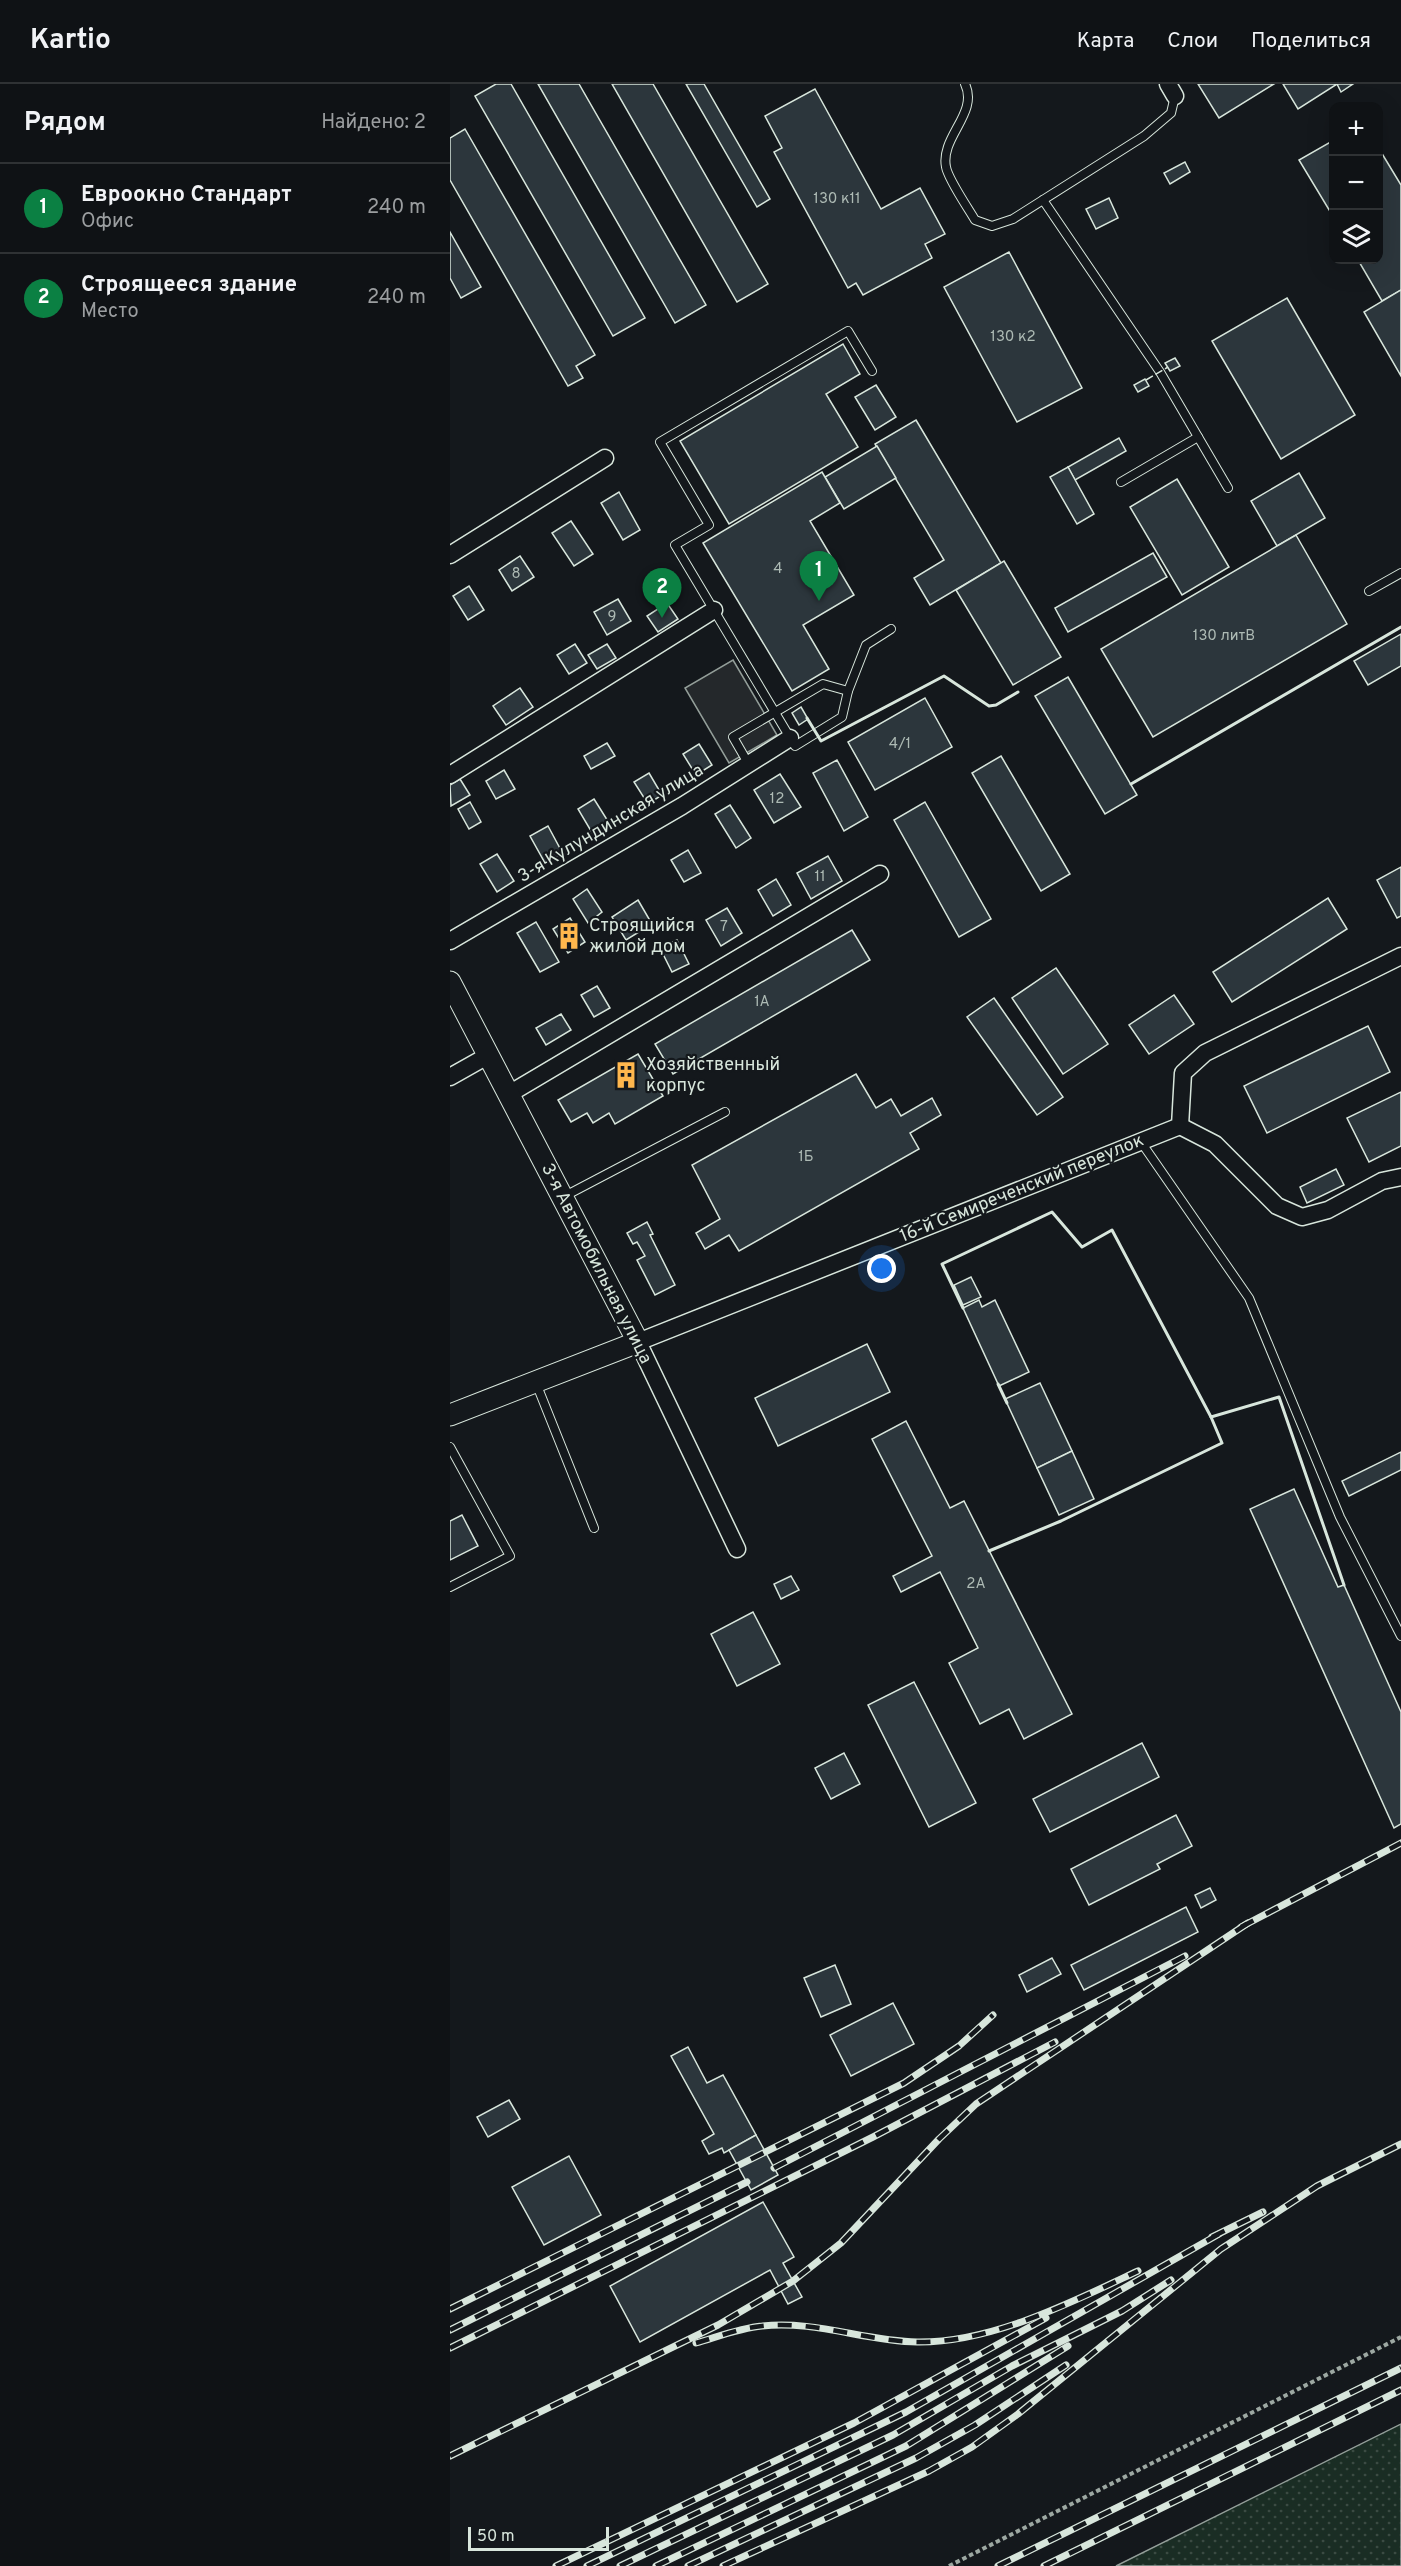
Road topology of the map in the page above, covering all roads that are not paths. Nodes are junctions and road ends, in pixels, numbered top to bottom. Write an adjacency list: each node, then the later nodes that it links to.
1 (965, 84): 3 (lane)
2 (1172, 90): 3 (lane)
3 (1043, 200): 5 (lane)
4 (872, 371): 12 (lane)
5 (1198, 437): 7 (lane); 8 (lane)
6 (605, 458): 9 (street)
7 (1121, 482)
8 (1228, 488)
9 (450, 555)
10 (1401, 573): 11 (lane)
11 (1369, 591)
12 (714, 610): 15 (lane); 18 (street)
13 (891, 629): 14 (lane)
14 (848, 691): 15 (lane); 16 (lane)
15 (775, 712): 16 (lane); 17 (lane)
16 (790, 738): 17 (street, 3-я Кулундинская улица)
17 (748, 763): 20 (street, 3-я Кулундинская улица)
18 (450, 775)
19 (880, 874): 25 (street)
20 (450, 941)
21 (1401, 956): 27 (street)
22 (450, 982): 23 (street, 3-я Автомобильная улица)
23 (489, 1055): 24 (street); 25 (street, 3-я Автомобильная улица)
24 (450, 1077)
25 (509, 1094): 30 (street, 3-я Автомобильная улица)
26 (725, 1112): 30 (lane)
27 (1180, 1126): 28 (street, 16-й Семиреченский переулок); 29 (street)
28 (1141, 1142): 31 (street, 16-й Семиреченский переулок); 38 (lane)
29 (1401, 1177)
30 (562, 1197): 31 (street, 3-я Автомобильная улица)
31 (638, 1342): 32 (street, 16-й Семиреченский переулок); 36 (street, 3-я Автомобильная улица)
32 (536, 1382): 33 (street, 16-й Семиреченский переулок); 35 (lane)
33 (450, 1415)
34 (450, 1447): 37 (lane)
35 (594, 1528)
36 (737, 1549)
37 (450, 1587)
38 (1401, 1636)

